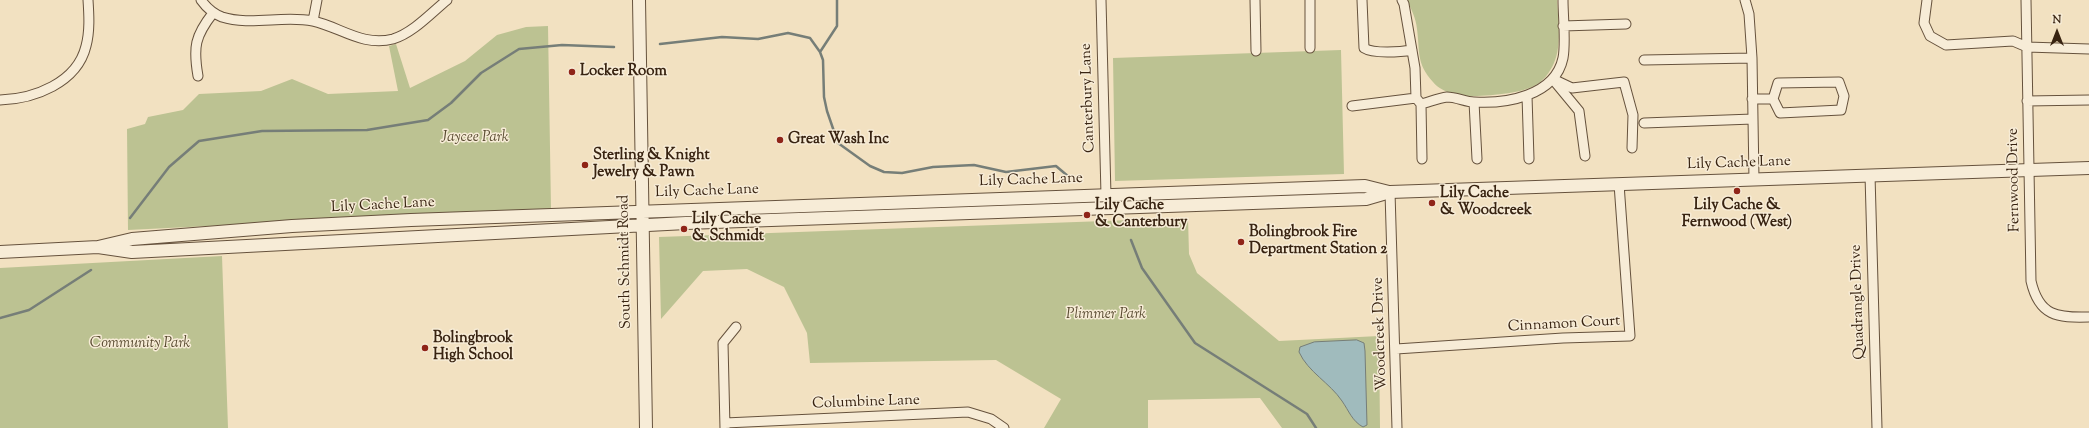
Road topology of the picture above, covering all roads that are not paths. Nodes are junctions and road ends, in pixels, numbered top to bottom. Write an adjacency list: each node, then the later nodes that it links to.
1 (88, 0): 31 (street)
2 (201, 0): 15 (street)
3 (317, 0): 16 (street)
4 (447, 0): 16 (street)
5 (639, 0): 52 (street, South Schmidt Road)
6 (1101, 0): 50 (street, Canterbury Lane)
7 (1255, 0): 23 (street)
8 (1310, 0): 20 (street)
9 (1362, 0): 22 (street)
10 (1402, 0): 22 (street)
11 (1563, 0): 18 (street)
12 (1745, 0): 24 (street)
13 (1927, 0): 19 (street)
14 (2026, 0): 19 (street, Fernwood Drive)
15 (213, 13): 16 (street); 26 (street)
16 (313, 21)
17 (1626, 24): 18 (street)
18 (1563, 26): 27 (street)
19 (2027, 47): 21 (street); 34 (street, Fernwood Drive)
20 (1310, 48)
21 (2089, 49)
22 (1412, 50): 33 (street)
23 (1256, 51)
24 (1752, 58): 25 (street); 29 (street)
25 (1644, 60)
26 (198, 76)
27 (1553, 79): 28 (street); 39 (street); 40 (street)
28 (1527, 96): 35 (street); 43 (street)
29 (1752, 99): 30 (street); 37 (street)
30 (1773, 99): 30 (street)
31 (0, 100)
32 (2089, 100): 34 (street)
33 (1418, 101): 35 (street); 36 (street); 41 (street)
34 (2027, 101): 45 (street, Fernwood Drive)
35 (1474, 102): 42 (street)
36 (1352, 106)
37 (1753, 118): 38 (street); 47 (street)
38 (1644, 122)
39 (1632, 148)
40 (1585, 156)
41 (1422, 159)
42 (1477, 159)
43 (1529, 159)
44 (2089, 168): 45 (street, Lily Cache Lane)
45 (2029, 169): 46 (street, Lily Cache Lane); 56 (street, Fernwood Drive)
46 (1870, 175): 47 (street, Lily Cache Lane); 63 (street, Quadrangle Drive)
47 (1754, 180): 48 (street, Lily Cache Lane)
48 (1619, 184): 49 (street, Lily Cache Lane); 58 (street, Cinnamon Court)
49 (1390, 192): 50 (street, Lily Cache Lane); 51 (street, Lily Cache Lane); 58 (street, Woodcreek Drive)
50 (1106, 195): 51 (street); 52 (street, Lily Cache Lane)
51 (1106, 208): 53 (street, Lily Cache Lane)
52 (642, 211): 53 (street, South Schmidt Road); 54 (street, Lily Cache Lane)
53 (642, 225): 54 (street, Lily Cache Lane); 60 (street, South Schmidt Road)
54 (98, 247): 55 (street, Lily Cache Lane)
55 (0, 252)
56 (2089, 316)
57 (736, 327): 59 (street)
58 (1396, 349): 62 (street, Woodcreek Drive)
59 (725, 425): 61 (street, Columbine Lane)
60 (646, 428)
61 (1004, 428)
62 (1398, 428)
63 (1876, 428)

